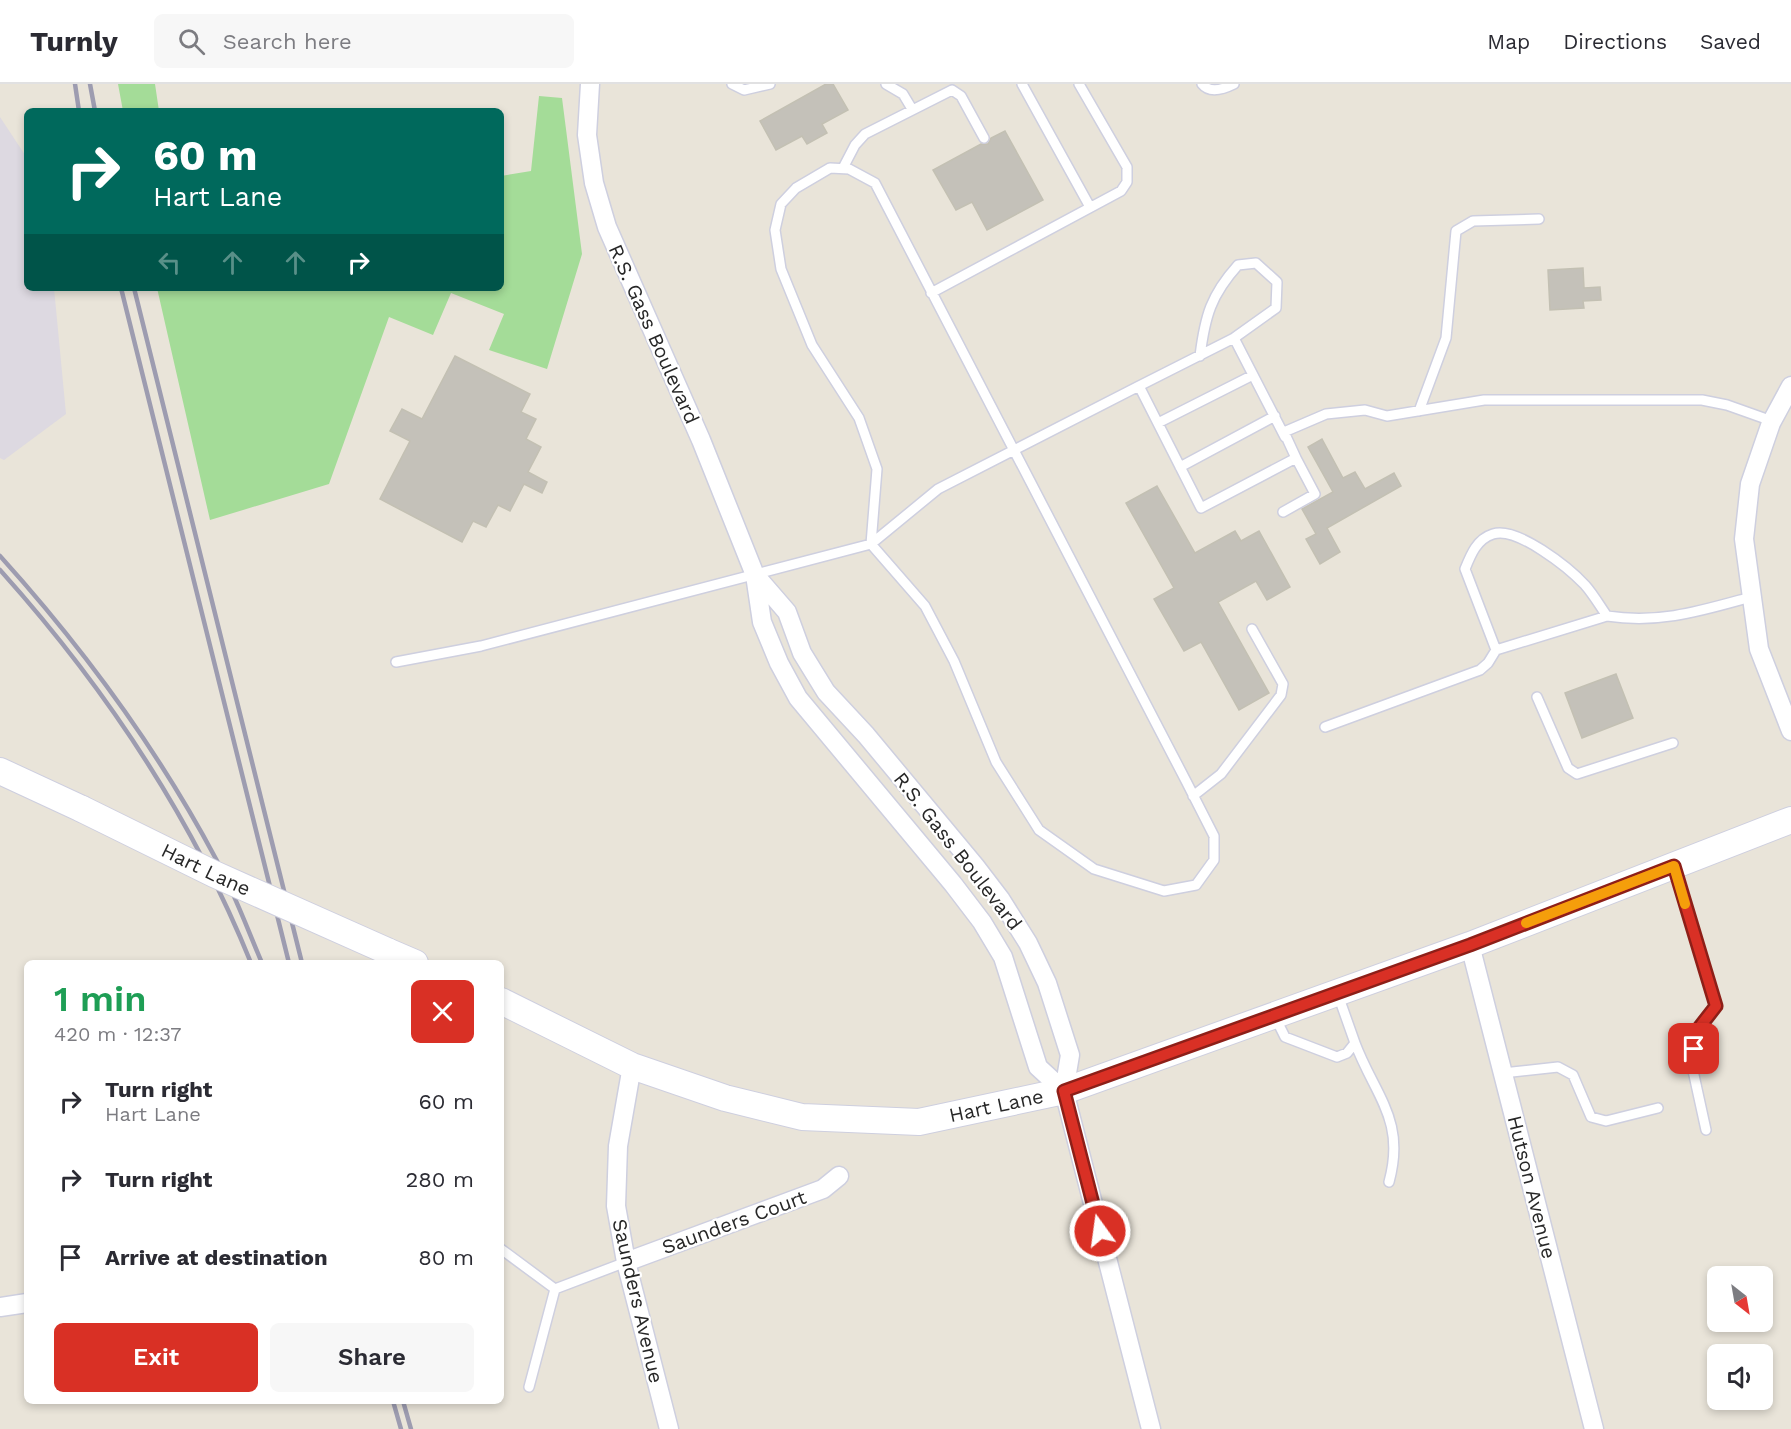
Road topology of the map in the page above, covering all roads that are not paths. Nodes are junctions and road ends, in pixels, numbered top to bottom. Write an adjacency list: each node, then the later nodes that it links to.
1 (590, 84): 30 (street, R.S. Gass Boulevard)
2 (732, 84): 3 (lane)
3 (770, 84)
4 (886, 84): 9 (lane)
5 (1022, 84): 12 (lane)
6 (1079, 84): 12 (lane)
7 (1202, 84): 8 (lane)
8 (1234, 84)
9 (912, 109): 10 (lane); 11 (lane)
10 (984, 138)
11 (843, 168): 14 (lane); 29 (lane)
12 (1090, 207): 14 (lane)
13 (1539, 219): 20 (lane)
14 (931, 293): 25 (lane)
15 (1234, 339): 16 (lane); 16 (lane); 17 (lane)
16 (1200, 356): 18 (lane)
17 (1253, 375): 21 (lane); 23 (lane)
18 (1139, 386): 23 (lane); 25 (lane)
19 (1791, 387): 22 (street)
20 (1419, 411): 22 (lane); 24 (lane)
21 (1275, 416): 24 (lane); 27 (lane)
22 (1772, 421): 31 (street)
23 (1158, 423): 27 (lane)
24 (1285, 437): 26 (lane)
25 (1012, 450): 29 (lane); 41 (lane)
26 (1296, 458): 27 (lane); 28 (lane)
27 (1180, 466)
28 (1283, 512)
29 (871, 544): 30 (lane); 41 (lane)
30 (755, 576): 35 (lane); 52 (street, R.S. Gass Boulevard); 52 (street, R.S. Gass Boulevard)
31 (1751, 597): 32 (lane); 38 (street)
32 (1607, 616): 34 (lane); 34 (lane)
33 (1252, 629): 41 (lane)
34 (1496, 650): 37 (lane)
35 (396, 662)
36 (1536, 698): 39 (lane)
37 (1325, 727)
38 (1791, 731)
39 (1673, 742)
40 (0, 771): 45 (main road, Hart Lane, bridge)
41 (1193, 796)
42 (1791, 820): 43 (main road, Hart Lane)
43 (1674, 866): 44 (main road, Hart Lane); 54 (lane)
44 (1470, 945): 46 (main road, Hart Lane); 51 (street, Hutson Avenue)
45 (408, 960)
46 (1338, 993): 48 (main road, Hart Lane); 49 (lane)
47 (504, 1002): 50 (main road, Hart Lane)
48 (1275, 1017): 49 (lane); 52 (main road, Hart Lane)
49 (1355, 1043): 56 (lane)
50 (632, 1066): 52 (main road, Hart Lane); 58 (street, Saunders Avenue)
51 (1503, 1073): 53 (lane); 65 (street, Hutson Avenue)
52 (1064, 1091): 64 (street)
53 (1658, 1108)
54 (1706, 1130)
55 (839, 1176): 58 (street, Saunders Court)
56 (1389, 1182)
57 (504, 1252): 59 (lane)
58 (626, 1262): 59 (lane); 63 (street, Saunders Avenue)
59 (555, 1289): 62 (lane)
60 (24, 1303): 61 (street)
61 (0, 1307)
62 (529, 1387)
63 (669, 1429)
64 (1151, 1429)
65 (1594, 1429)

